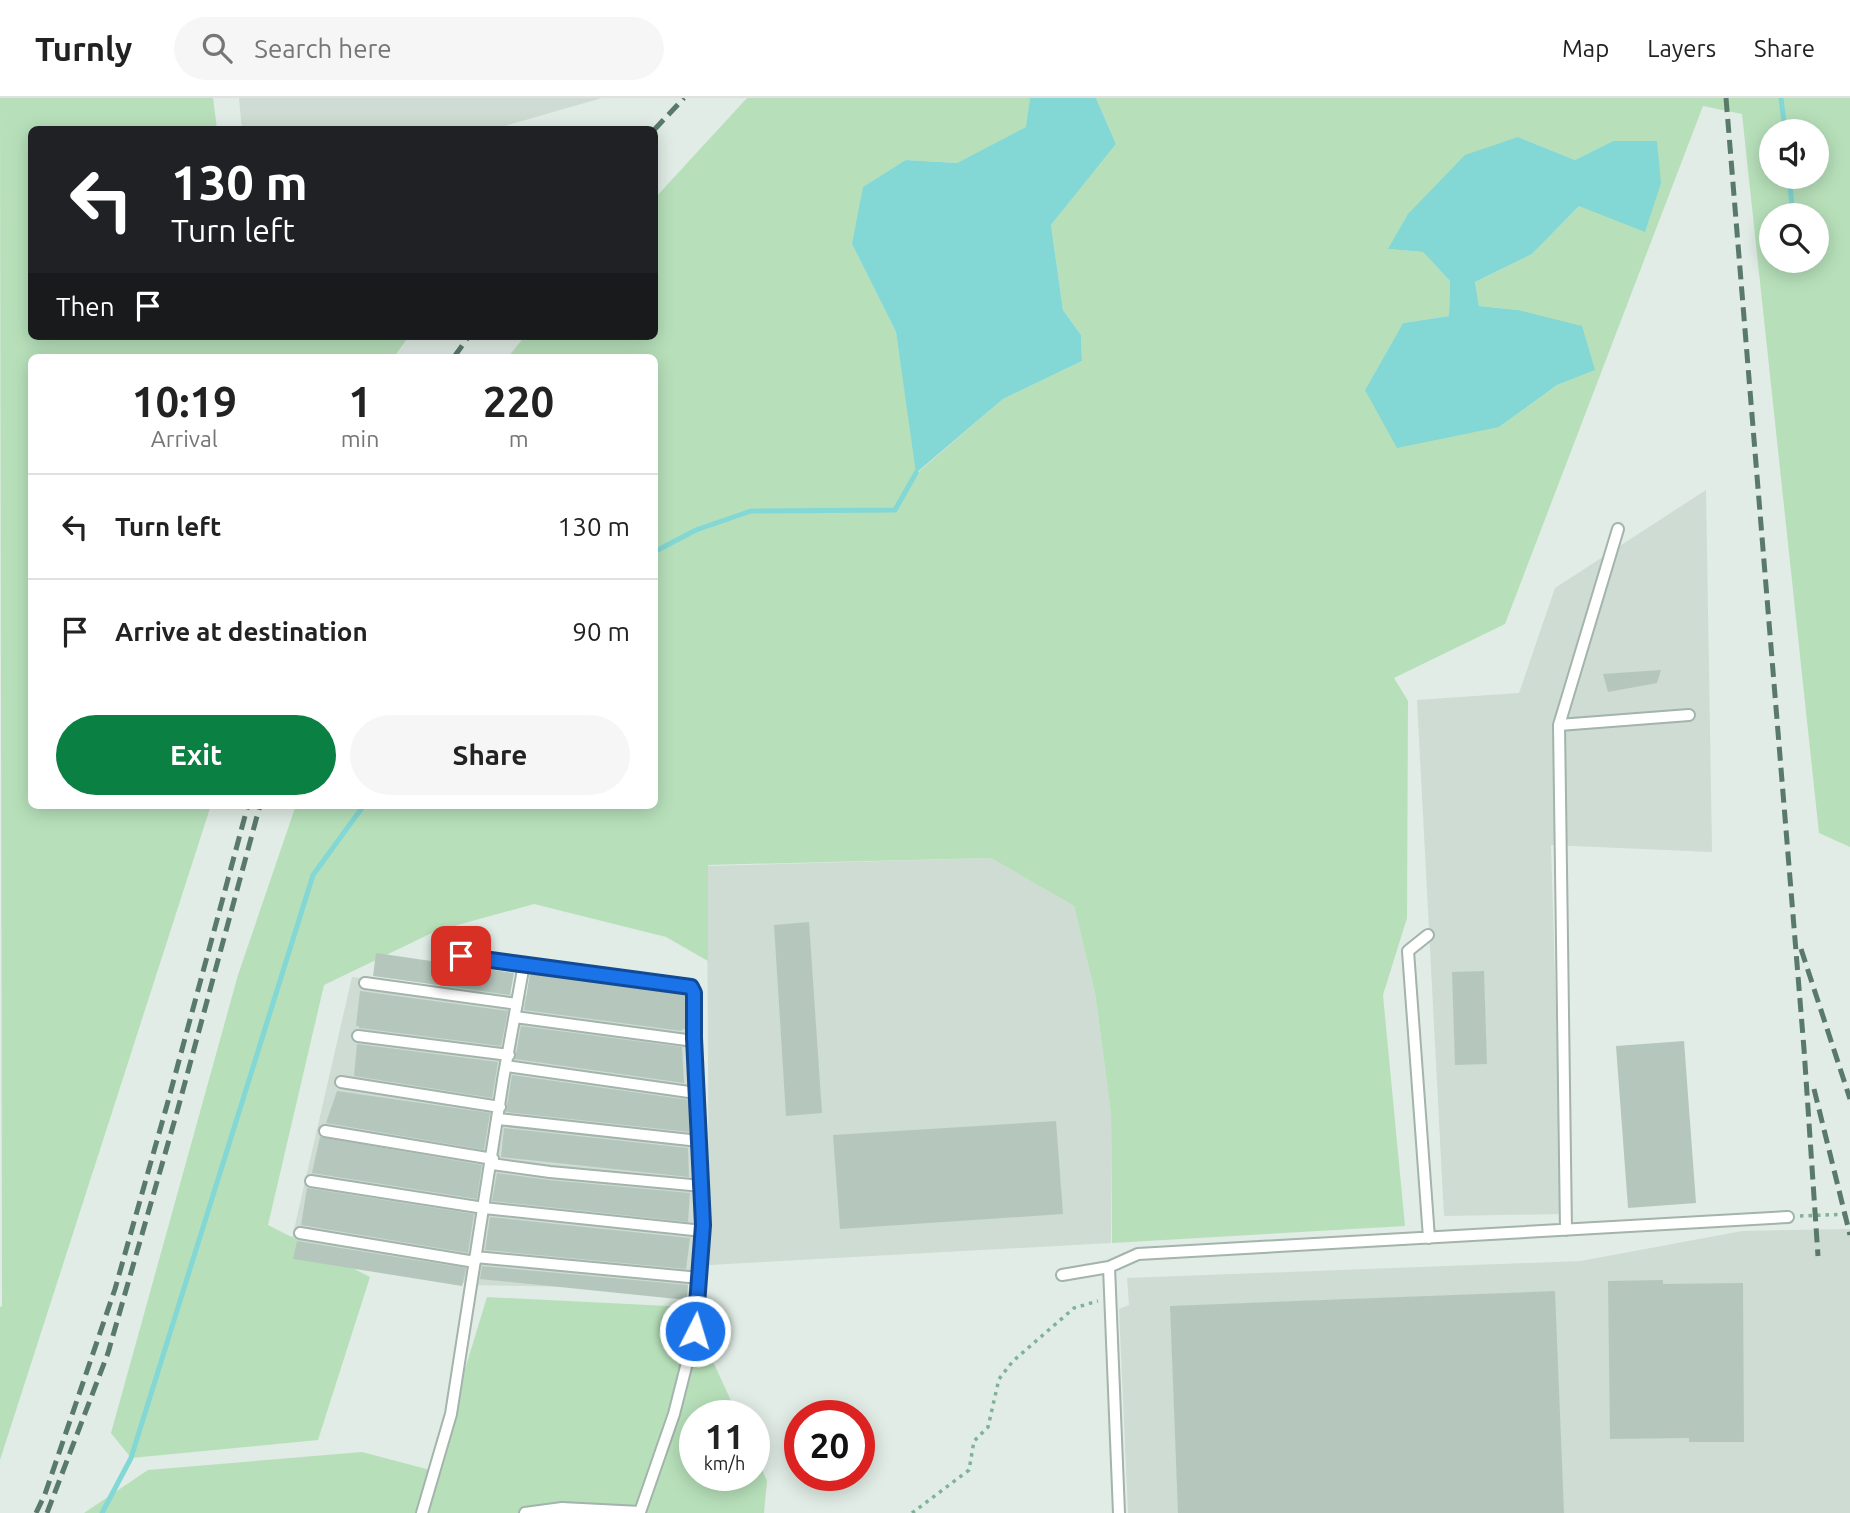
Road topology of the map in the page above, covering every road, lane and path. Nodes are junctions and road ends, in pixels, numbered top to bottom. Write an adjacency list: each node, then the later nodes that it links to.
1 (1618, 529): 3 (lane)
2 (1689, 715): 3 (lane)
3 (1559, 724): 25 (lane)
4 (1428, 935): 28 (lane)
5 (440, 954): 6 (lane)
6 (524, 964): 8 (lane); 11 (lane)
7 (365, 983): 8 (lane)
8 (517, 1004): 9 (lane)
9 (515, 1017): 11 (lane); 12 (lane)
10 (358, 1037): 12 (lane)
11 (694, 1041): 14 (lane)
12 (508, 1061): 14 (lane); 15 (lane)
13 (341, 1082): 15 (lane)
14 (696, 1093): 18 (lane)
15 (500, 1107): 16 (lane)
16 (498, 1119): 18 (lane); 19 (lane)
17 (326, 1131): 19 (lane)
18 (699, 1141): 21 (lane)
19 (492, 1161): 21 (lane); 22 (lane)
20 (311, 1181): 22 (lane)
21 (702, 1186): 26 (lane)
22 (484, 1208): 26 (lane); 29 (lane)
23 (1850, 1214): 24 (path)
24 (1788, 1217): 25 (lane)
25 (1566, 1230): 28 (lane)
26 (703, 1231): 32 (lane)
27 (300, 1233): 29 (lane)
28 (1429, 1238): 30 (lane)
29 (475, 1260): 32 (lane); 34 (lane)
30 (1109, 1267): 31 (lane); 33 (lane)
31 (1062, 1275)
32 (700, 1278): 35 (lane)
33 (1110, 1297): 36 (path); 37 (lane)
34 (422, 1513)
35 (524, 1513)
36 (912, 1513)
37 (1119, 1513)

